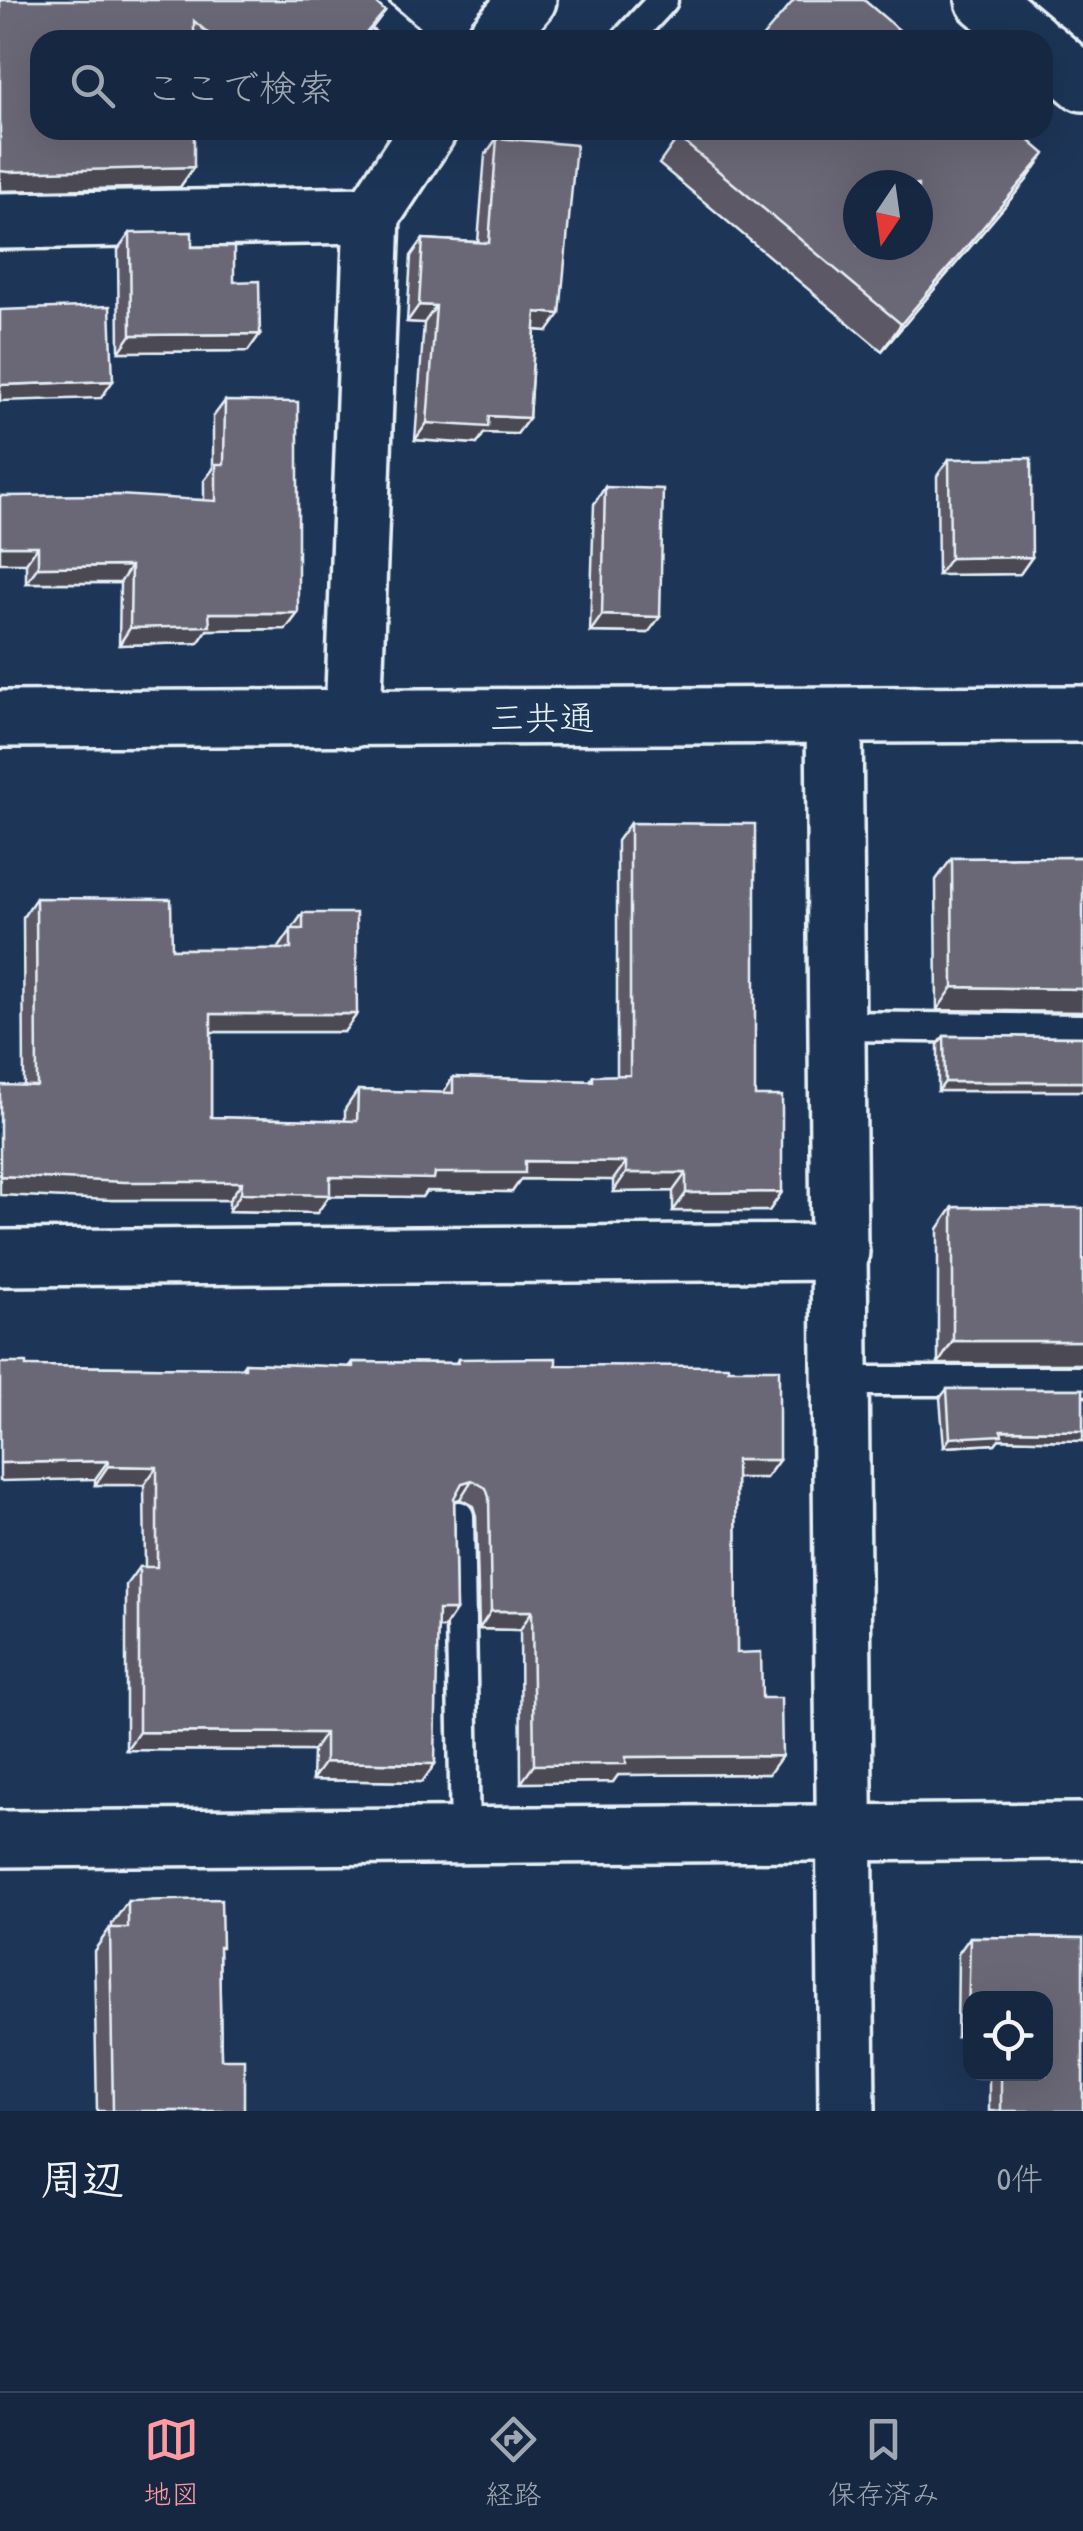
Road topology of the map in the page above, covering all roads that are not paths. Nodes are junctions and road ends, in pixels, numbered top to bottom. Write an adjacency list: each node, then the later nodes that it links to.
1 (362, 0): 4 (lane)
2 (663, 0): 5 (lane)
3 (984, 0): 6 (street)
4 (397, 30)
5 (635, 30)
6 (1020, 30)
7 (1053, 57): 8 (street)
8 (1083, 82)
9 (421, 140): 10 (street)
10 (372, 216): 11 (street); 14 (street)
11 (0, 220)
12 (1083, 714): 13 (street, 三共通)
13 (834, 716): 14 (street, 三共通); 16 (street)
14 (353, 719): 15 (street, 三共通)
15 (0, 720)
16 (838, 1026): 17 (lane); 18 (street)
17 (1083, 1028)
18 (840, 1252): 19 (street); 20 (street)
19 (0, 1258)
20 (842, 1381): 21 (lane); 23 (street)
21 (1083, 1381)
22 (459, 1516): 25 (lane)
23 (847, 1831): 24 (street); 25 (street); 27 (street)
24 (1083, 1831)
25 (464, 1835): 26 (street)
26 (0, 1839)
27 (847, 2111)

